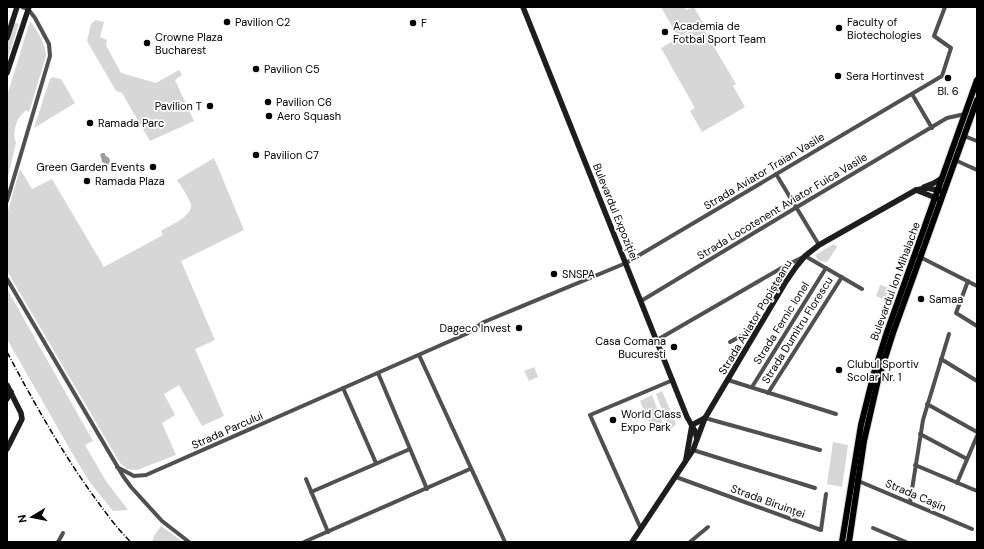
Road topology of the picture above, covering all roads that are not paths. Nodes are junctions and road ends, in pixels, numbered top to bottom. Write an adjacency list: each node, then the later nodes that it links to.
1 (17, 7): 5 (street)
2 (523, 7): 27 (street, Bulevardul Expoziției)
3 (945, 7): 8 (street, Strada Aviator Traian Vasile)
4 (26, 8): 6 (street); 22 (street)
5 (7, 38)
6 (7, 74)
7 (977, 80): 10 (main road, Bulevardul Ion Mihalache)
8 (912, 94): 11 (street); 16 (street, Strada Aviator Traian Vasile)
9 (977, 100): 10 (main road, Bulevardul Ion Mihalache)
10 (971, 115): 11 (street, Strada Locotenent Aviator Fuica Vasile); 12 (main road, Bulevardul Ion Mihalache); 17 (main road, Bulevardul Ion Mihalache)
11 (932, 128): 23 (street, Strada Locotenent Aviator Fuica Vasile)
12 (964, 136): 13 (street); 14 (main road, Bulevardul Ion Mihalache)
13 (977, 141)
14 (955, 160): 15 (street); 20 (main road, Bulevardul Ion Mihalache)
15 (977, 170)
16 (776, 174): 23 (street); 27 (street, Strada Aviator Traian Vasile)
17 (942, 178): 18 (street); 20 (main road, Bulevardul Ion Mihalache)
18 (923, 188): 19 (street, Strada Aviator Popișteanu); 20 (street, Strada Aviator Popișteanu)
19 (916, 190): 21 (street); 24 (street, Strada Aviator Popișteanu)
20 (941, 191): 21 (main road, Bulevardul Ion Mihalache)
21 (938, 199): 26 (main road, Bulevardul Ion Mihalache)
22 (7, 201)
23 (797, 207): 24 (street); 34 (street, Strada Locotenent Aviator Fuica Vasile)
24 (819, 245): 25 (street, Strada Aviator Popișteanu)
25 (806, 256): 28 (street); 35 (street, Strada Aviator Popișteanu); 38 (street)
26 (917, 256): 31 (street); 73 (main road, Bulevardul Ion Mihalache)
27 (626, 263): 34 (street, Bulevardul Expoziției); 40 (street, Strada Parcului)
28 (826, 268): 29 (street); 47 (street, Strada Fernic Ionel)
29 (842, 277): 33 (street); 50 (street, Strada Dumitru Florescu)
30 (7, 279): 69 (street)
31 (968, 281): 32 (street); 36 (street)
32 (977, 286)
33 (862, 289)
34 (641, 301): 38 (street, Bulevardul Expoziției)
35 (760, 326): 39 (street); 44 (street, Strada Aviator Popișteanu)
36 (977, 326)
37 (949, 334): 41 (street)
38 (657, 340): 43 (street, Bulevardul Expoziției)
39 (730, 342)
40 (419, 355): 42 (street, Strada Parcului); 70 (street)
41 (941, 360): 45 (street); 52 (street)
42 (378, 373): 48 (street, Strada Parcului); 62 (street)
43 (673, 380): 55 (street, Bulevardul Expoziției); 83 (street)
44 (728, 380): 47 (street); 54 (street, Strada Aviator Popișteanu)
45 (977, 381)
46 (7, 385): 49 (street)
47 (752, 387): 50 (street)
48 (343, 388): 67 (street); 69 (street, Strada Parcului)
49 (11, 392): 51 (street); 61 (street)
50 (768, 393): 53 (street)
51 (7, 399)
52 (927, 404): 57 (street); 58 (street)
53 (836, 414)
54 (705, 418): 55 (street); 56 (street, Strada Aviator Popișteanu); 64 (street)
55 (692, 425): 56 (street); 60 (street, Bulevardul Expoziției); 66 (street, Strada Aviator Popișteanu)
56 (702, 426): 60 (street, Strada Aviator Popișteanu)
57 (977, 432)
58 (920, 434): 65 (street); 68 (street)
59 (977, 436): 65 (street)
60 (697, 439): 63 (street, Strada Aviator Popișteanu)
61 (7, 449)
62 (410, 449): 67 (street); 76 (street)
63 (693, 450): 66 (street, Strada Aviator Popișteanu); 75 (street)
64 (820, 450)
65 (967, 459): 74 (street)
66 (686, 461): 71 (street, Strada Aviator Popișteanu)
67 (376, 463): 78 (street)
68 (915, 465): 74 (street); 80 (street)
69 (117, 467): 90 (street)
70 (470, 469): 76 (street); 92 (street)
71 (676, 477): 79 (street, Strada Biruinței); 83 (street, Strada Aviator Popișteanu)
72 (306, 479): 78 (street)
73 (855, 479): 80 (street, Strada Cașin); 94 (main road, Bulevardul Ion Mihalache); 95 (main road, Bulevardul Ion Mihalache)
74 (957, 482): 77 (street)
75 (814, 488)
76 (427, 489): 85 (street)
77 (977, 491)
78 (311, 492): 85 (street)
79 (826, 494)
80 (910, 502): 84 (street, Strada Cașin)
81 (708, 527): 93 (street)
82 (873, 528): 96 (street)
83 (641, 529): 87 (street, Strada Aviator Popișteanu)
84 (972, 529)
85 (328, 532): 88 (street)
86 (63, 533): 89 (street)
87 (635, 540)
88 (311, 541): 91 (street)
89 (58, 542)
90 (189, 542)
91 (304, 542)
92 (504, 542)
93 (690, 542)
94 (842, 542)
95 (850, 542)
96 (906, 542)

